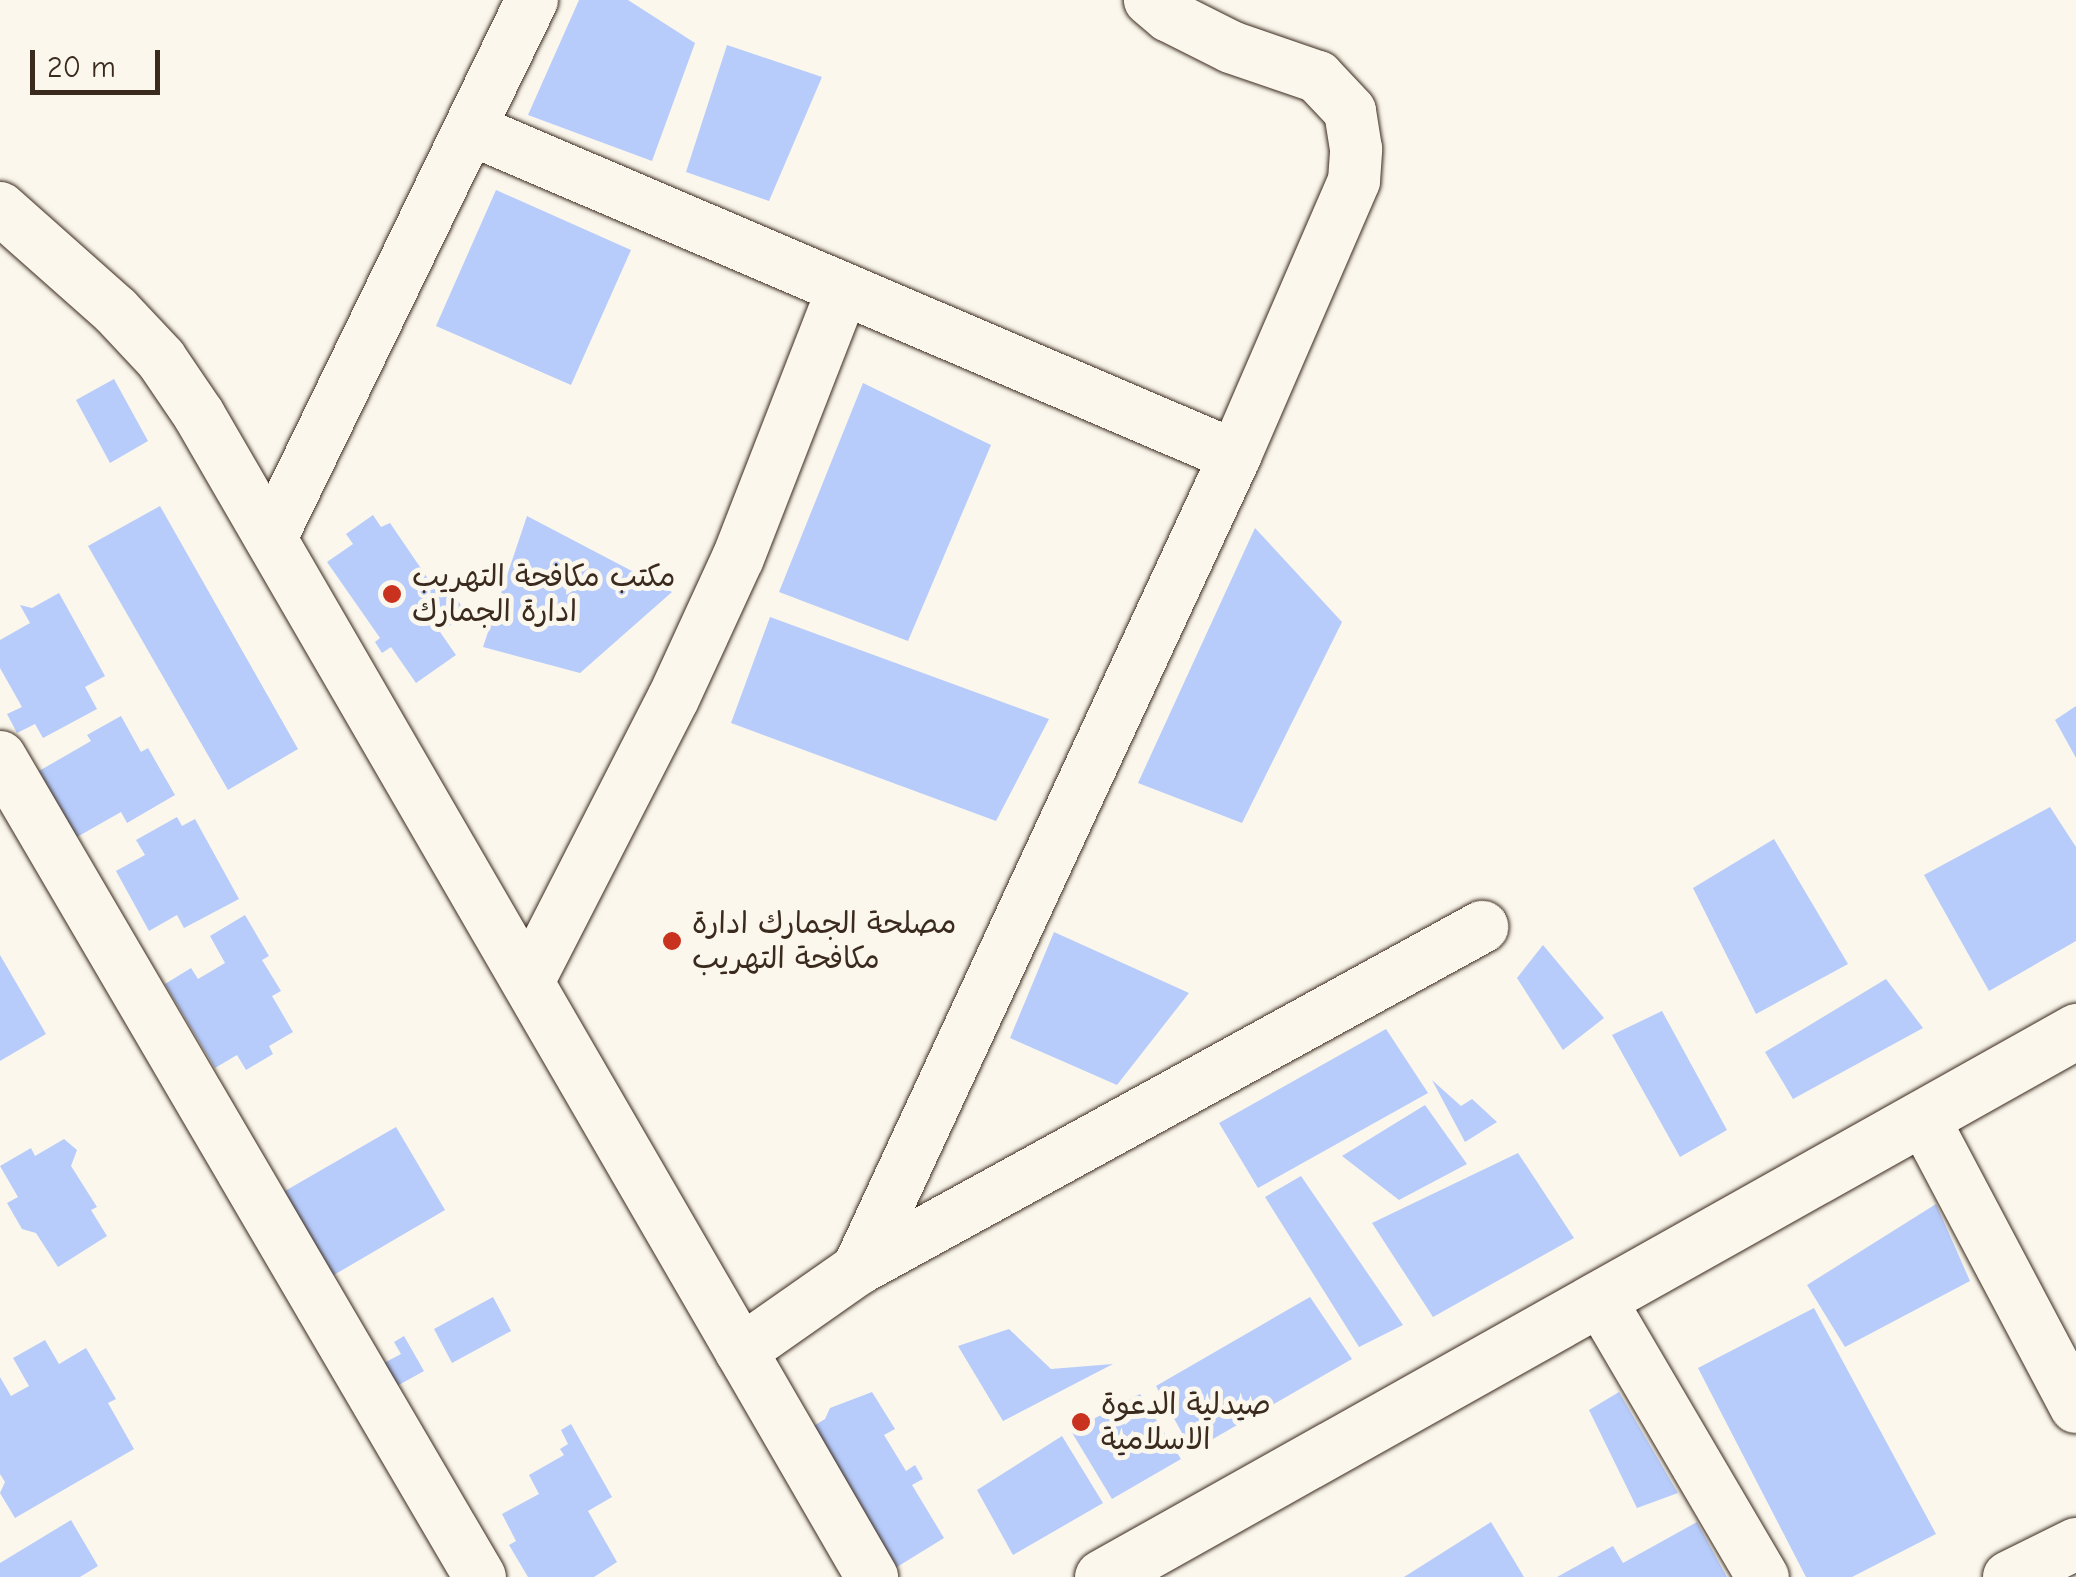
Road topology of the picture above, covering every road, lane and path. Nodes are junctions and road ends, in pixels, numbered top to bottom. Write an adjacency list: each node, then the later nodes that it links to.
1 (532, 0): 3 (street)
2 (1150, 0): 6 (street)
3 (470, 129): 5 (street); 7 (street)
4 (0, 208): 7 (street)
5 (842, 289): 6 (street); 10 (street)
6 (1234, 456): 13 (street)
7 (270, 538): 10 (street)
8 (0, 757): 18 (street)
9 (1482, 928): 13 (street)
10 (528, 982): 15 (street)
11 (2076, 1030): 12 (street)
12 (1923, 1118): 14 (street); 16 (street)
13 (858, 1269): 15 (street)
14 (1598, 1298): 20 (street); 21 (street)
15 (741, 1350): 19 (street)
16 (2076, 1408)
17 (2076, 1544): 22 (street)
18 (480, 1577)
19 (872, 1577)
20 (1102, 1577)
21 (1763, 1577)
22 (2009, 1577)

